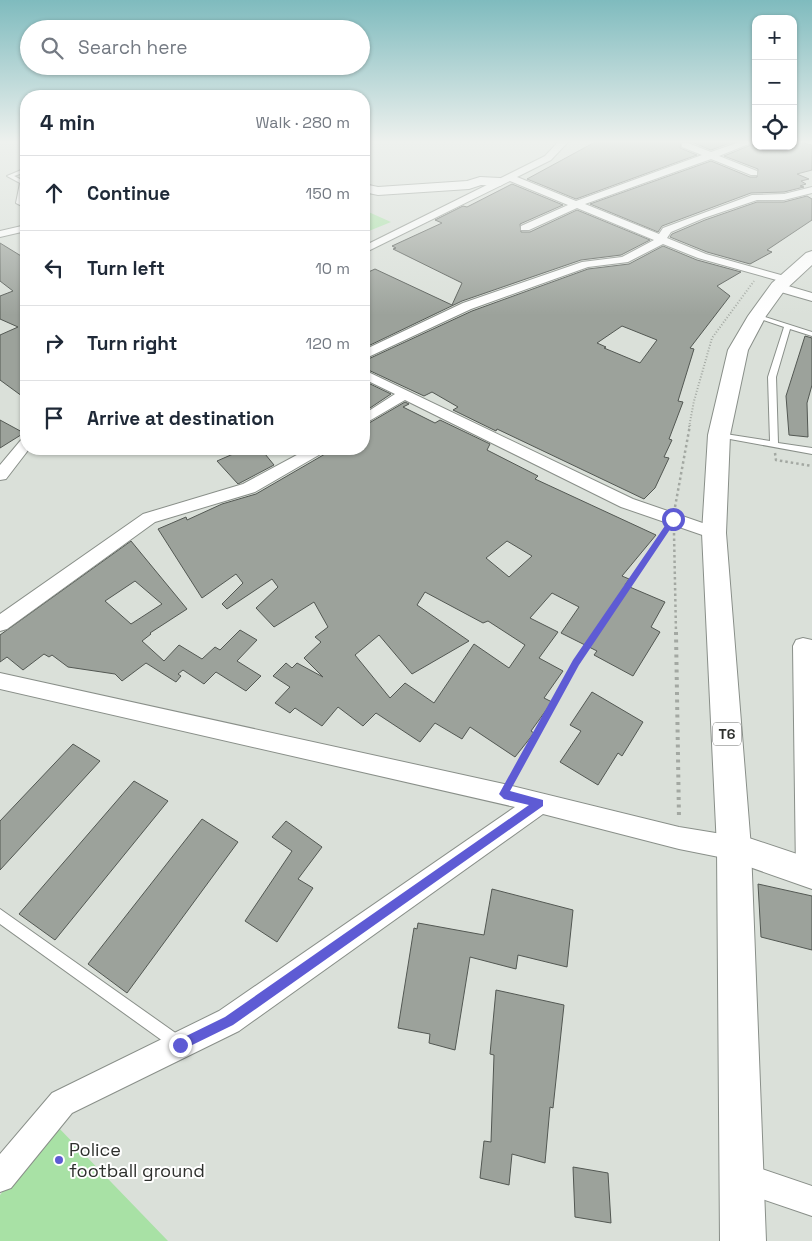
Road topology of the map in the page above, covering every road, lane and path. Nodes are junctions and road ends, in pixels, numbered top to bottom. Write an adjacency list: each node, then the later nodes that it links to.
1 (466, 199): 10 (street)
2 (560, 199): 5 (street)
3 (589, 199): 5 (street)
4 (750, 199): 9 (street)
5 (578, 205): 6 (street); 9 (street)
6 (525, 228)
7 (20, 229): 8 (street)
8 (0, 234)
9 (659, 240): 12 (street); 17 (street)
10 (370, 247)
11 (812, 256): 12 (highway, T6)
12 (774, 280): 13 (street); 14 (highway, T6); 27 (path)
13 (812, 297)
14 (757, 316): 15 (lane); 21 (highway, T6)
15 (788, 326): 16 (lane); 22 (lane)
16 (812, 334)
17 (370, 351)
18 (370, 377): 19 (street)
19 (404, 394): 20 (street); 27 (street)
20 (370, 416)
21 (719, 434): 22 (lane); 28 (highway, T6)
22 (774, 445): 24 (lane)
23 (20, 450): 26 (street)
24 (812, 451)
25 (308, 455): 29 (street)
26 (0, 475)
27 (673, 519): 28 (street); 32 (path); 34 (path)
28 (714, 533): 35 (highway, T6)
29 (0, 624)
30 (812, 648): 36 (street)
31 (0, 681): 32 (street)
32 (504, 794): 33 (street)
33 (540, 803): 34 (street); 38 (street)
34 (679, 838): 35 (street)
35 (734, 848): 36 (street); 40 (highway, T6)
36 (810, 874)
37 (0, 916): 38 (lane)
38 (180, 1045): 39 (street)
39 (0, 1177)
40 (741, 1177): 41 (street); 42 (highway, T6)
41 (812, 1201)
42 (743, 1241)

